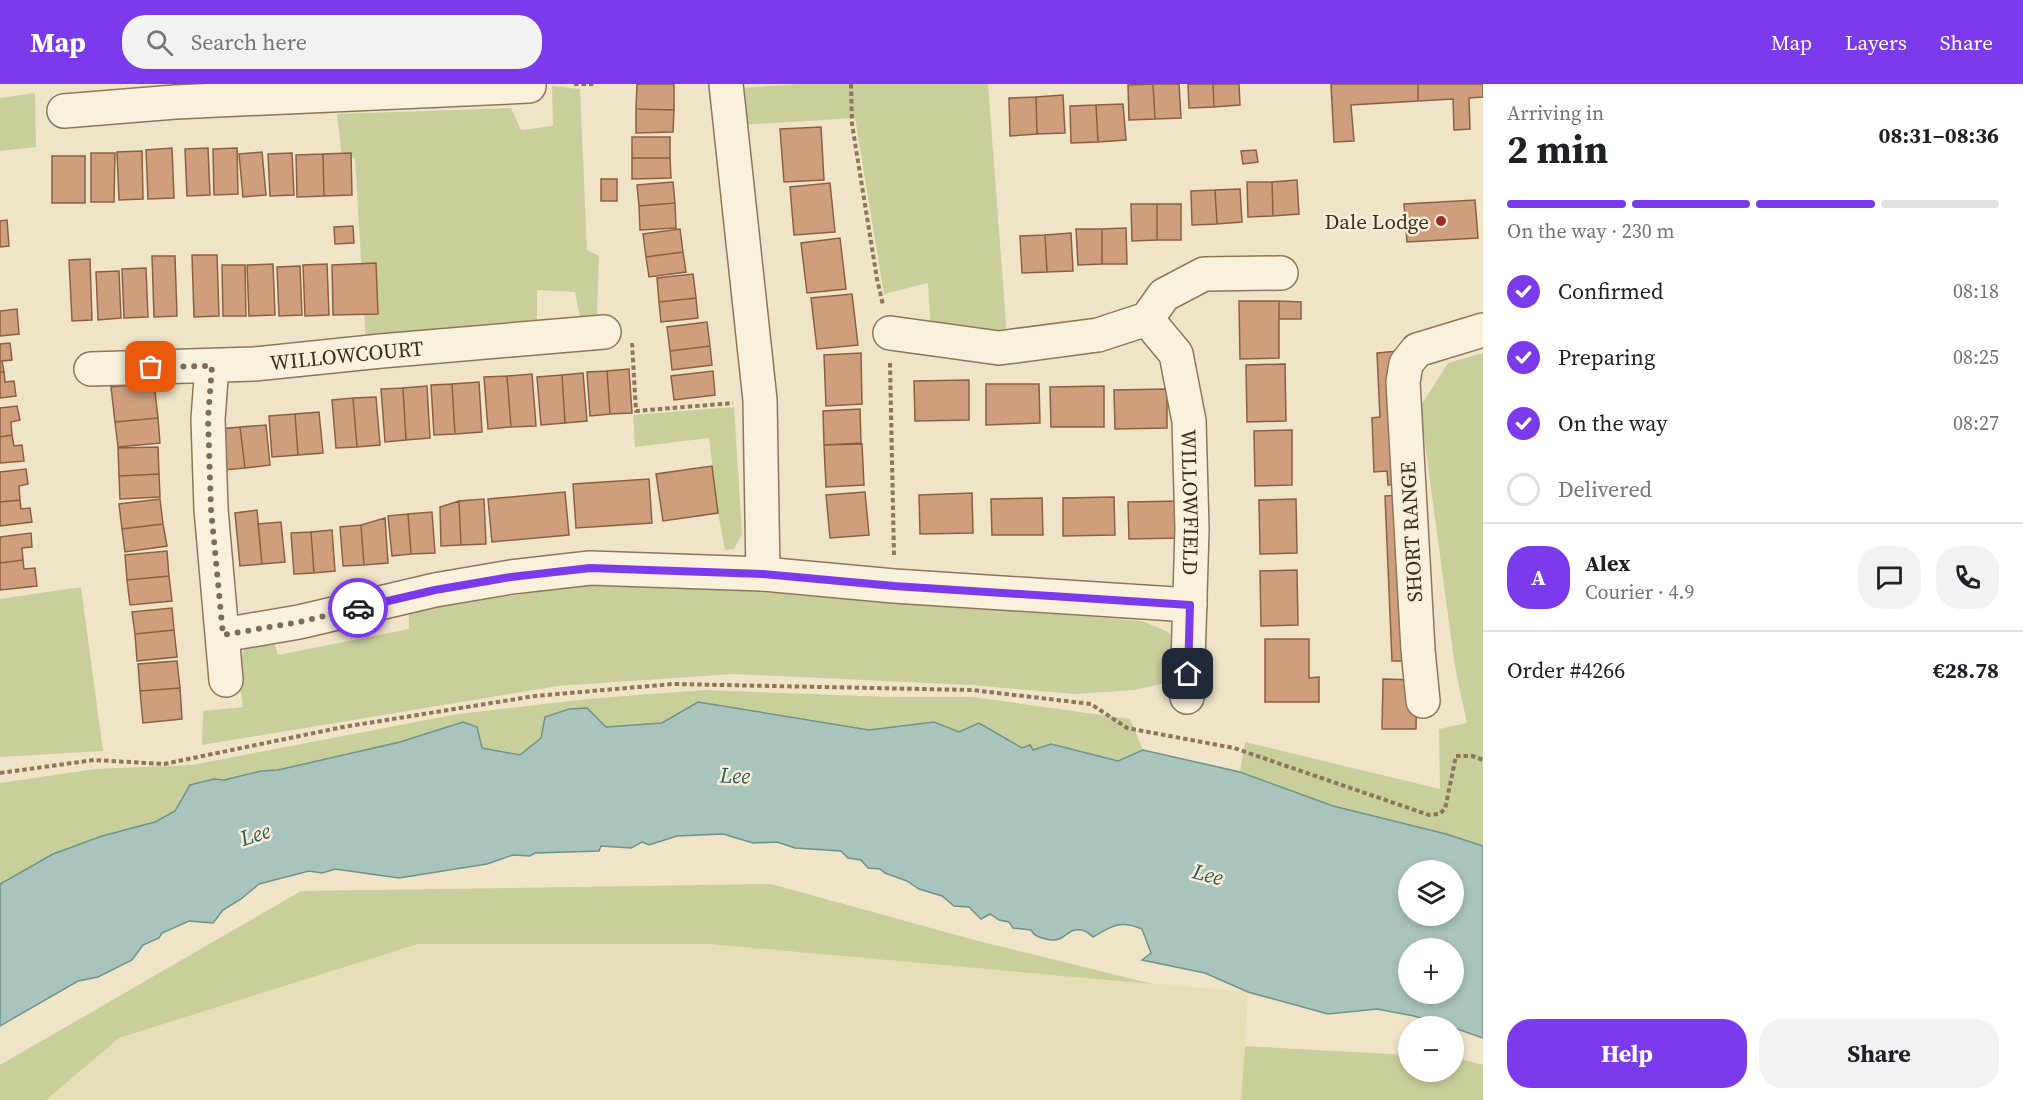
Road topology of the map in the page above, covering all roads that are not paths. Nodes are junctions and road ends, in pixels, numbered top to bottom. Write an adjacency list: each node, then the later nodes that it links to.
1 (726, 84): 12 (street)
2 (529, 86): 3 (street)
3 (174, 93): 4 (street)
4 (64, 111)
5 (1281, 273): 6 (street)
6 (1147, 319): 9 (street); 13 (street, WILLOWFIELD)
7 (1483, 330): 17 (street, SHORT RANGE)
8 (604, 332): 10 (street, WILLOWCOURT)
9 (890, 333)
10 (212, 366): 11 (street, WILLOWCOURT); 14 (street)
11 (91, 369)
12 (763, 574): 13 (street); 14 (street)
13 (1190, 605): 16 (street, WILLOWFIELD)
14 (223, 635): 15 (street)
15 (225, 680)
16 (1187, 697)
17 (1424, 701)

